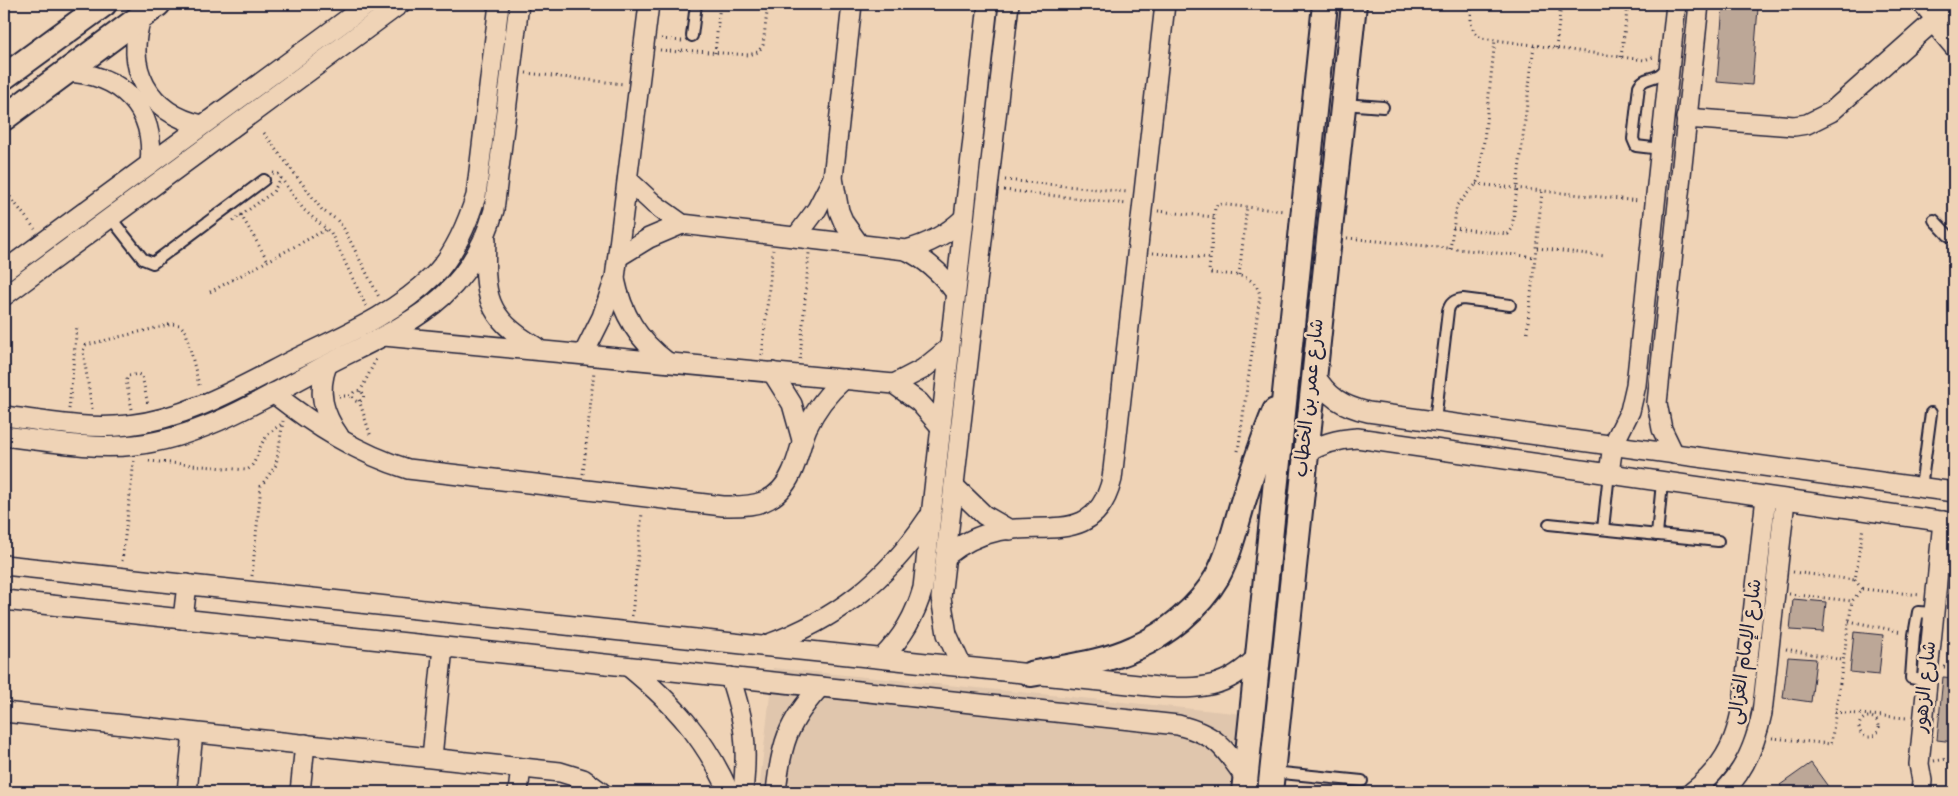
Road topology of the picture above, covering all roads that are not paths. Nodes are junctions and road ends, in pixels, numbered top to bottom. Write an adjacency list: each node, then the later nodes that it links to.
1 (104, 4): 26 (street)
2 (368, 4): 23 (street)
3 (400, 4): 27 (street)
4 (499, 4): 39 (street)
5 (519, 4): 40 (street)
6 (650, 4): 43 (street)
7 (696, 4): 20 (lane)
8 (852, 4): 41 (street)
9 (988, 4): 32 (street)
10 (1009, 4): 33 (street)
11 (1165, 4): 99 (street)
12 (1325, 4): 44 (street, شارع عمر بن الخطاب)
13 (1354, 4): 29 (street, شارع عمر بن الخطاب)
14 (1676, 4): 22 (street)
15 (1699, 4): 24 (street)
16 (1923, 4): 19 (street)
17 (1953, 4): 19 (street)
18 (150, 10): 25 (street); 28 (street)
19 (1935, 20): 21 (street); 35 (street)
20 (692, 36)
21 (1954, 47)
22 (1663, 59): 24 (street); 37 (street); 37 (lane)
23 (292, 60): 27 (street); 36 (street)
24 (1692, 65): 35 (street)
25 (66, 72): 31 (street); 34 (street)
26 (4, 76)
27 (303, 76): 45 (street)
28 (158, 103): 31 (street); 36 (street)
29 (1343, 104): 30 (lane); 49 (street, شارع عمر بن الخطاب)
30 (1383, 107)
31 (142, 114): 38 (street)
32 (975, 115): 33 (street); 46 (street)
33 (996, 117): 91 (street)
34 (4, 118)
35 (1686, 118): 60 (street)
36 (202, 125): 38 (street)
37 (1661, 149): 58 (street)
38 (150, 164): 51 (street)
39 (479, 176): 40 (street); 76 (street)
40 (498, 178): 50 (street)
41 (833, 178): 52 (street); 54 (street)
42 (264, 180): 45 (lane)
43 (628, 180): 48 (street); 57 (street)
44 (1304, 214): 49 (street); 74 (street, شارع عمر بن الخطاب)
45 (110, 217): 56 (street)
46 (963, 219): 55 (street); 62 (street)
47 (1934, 220): 53 (lane)
48 (682, 224): 52 (street); 57 (street)
49 (1330, 227): 72 (street, شارع عمر بن الخطاب)
50 (486, 233): 65 (street); 67 (street)
51 (48, 238): 56 (street); 59 (street)
52 (803, 238): 54 (street)
53 (1954, 238)
54 (859, 244): 55 (street)
55 (906, 250): 62 (street)
56 (64, 251): 63 (street)
57 (618, 257): 61 (street)
58 (1649, 270): 60 (street); 86 (street)
59 (4, 271)
60 (1670, 273): 88 (street)
61 (615, 278): 68 (street); 69 (street)
62 (955, 292): 66 (street)
63 (4, 296)
64 (1510, 305): 81 (lane)
65 (386, 336): 67 (street); 70 (street)
66 (949, 348): 75 (street); 82 (street)
67 (540, 349): 68 (street)
68 (590, 354): 69 (street)
69 (666, 362): 71 (street)
70 (327, 365): 77 (street); 84 (street)
71 (766, 372): 73 (street); 85 (street)
72 (1314, 374): 81 (street); 87 (street, شارع عمر بن الخطاب)
73 (844, 379): 75 (street); 85 (street)
74 (1286, 382): 111 (street, شارع عمر بن الخطاب); 115 (street)
75 (894, 384): 82 (street)
76 (224, 395): 78 (street); 80 (street)
77 (279, 398): 78 (street); 84 (street)
78 (234, 413): 83 (street)
79 (1931, 413): 92 (lane)
80 (4, 416)
81 (1435, 421): 86 (street)
82 (940, 426): 96 (street)
83 (4, 436)
84 (341, 440): 85 (street)
85 (802, 440)
86 (1613, 445): 88 (street); 89 (street)
87 (1305, 454): 89 (street); 125 (street, شارع عمر بن الخطاب)
88 (1674, 454): 92 (street)
89 (1609, 473): 90 (street); 100 (lane)
90 (1662, 482): 94 (street); 101 (lane)
91 (954, 486): 99 (street); 103 (street)
92 (1927, 488): 93 (street); 97 (street, شارع الزهور)
93 (1954, 492)
94 (1766, 497): 95 (street); 134 (street, شارع الإمام الغزالى)
95 (1785, 500): 97 (street); 135 (street, شارع الإمام الغزالى)
96 (930, 515): 109 (street); 112 (street)
97 (1942, 521): 107 (street, شارع الزهور)
98 (1549, 524): 100 (lane)
99 (1010, 530): 103 (street)
100 (1603, 530): 101 (lane)
101 (1657, 535): 102 (lane)
102 (1718, 541)
103 (946, 556): 114 (street)
104 (4, 565): 105 (street)
105 (187, 584): 108 (street); 109 (street)
106 (4, 600): 108 (street)
107 (1934, 605): 117 (street, شارع الزهور); 117 (lane)
108 (183, 619): 110 (street)
109 (761, 646): 112 (street)
110 (443, 647): 113 (street); 122 (street)
111 (1258, 656): 115 (street); 126 (street, شارع عمر بن الخطاب)
112 (882, 658): 114 (street)
113 (629, 666): 116 (street); 131 (street)
114 (962, 667): 115 (street)
115 (1031, 674)
116 (730, 677): 118 (street); 132 (street)
117 (1927, 681): 136 (street, شارع الزهور)
118 (820, 687): 126 (street); 133 (street)
119 (4, 712): 120 (street)
120 (193, 733): 121 (street); 127 (street)
121 (305, 744): 122 (street); 128 (street)
122 (432, 758): 123 (street)
123 (521, 768): 129 (street); 130 (street)
124 (1362, 781): 125 (lane)
125 (1271, 782)
126 (1245, 786)
127 (187, 792)
128 (300, 792)
129 (518, 792)
130 (601, 792)
131 (729, 792)
132 (742, 792)
133 (776, 792)
134 (1692, 792)
135 (1723, 792)
136 (1922, 792)

